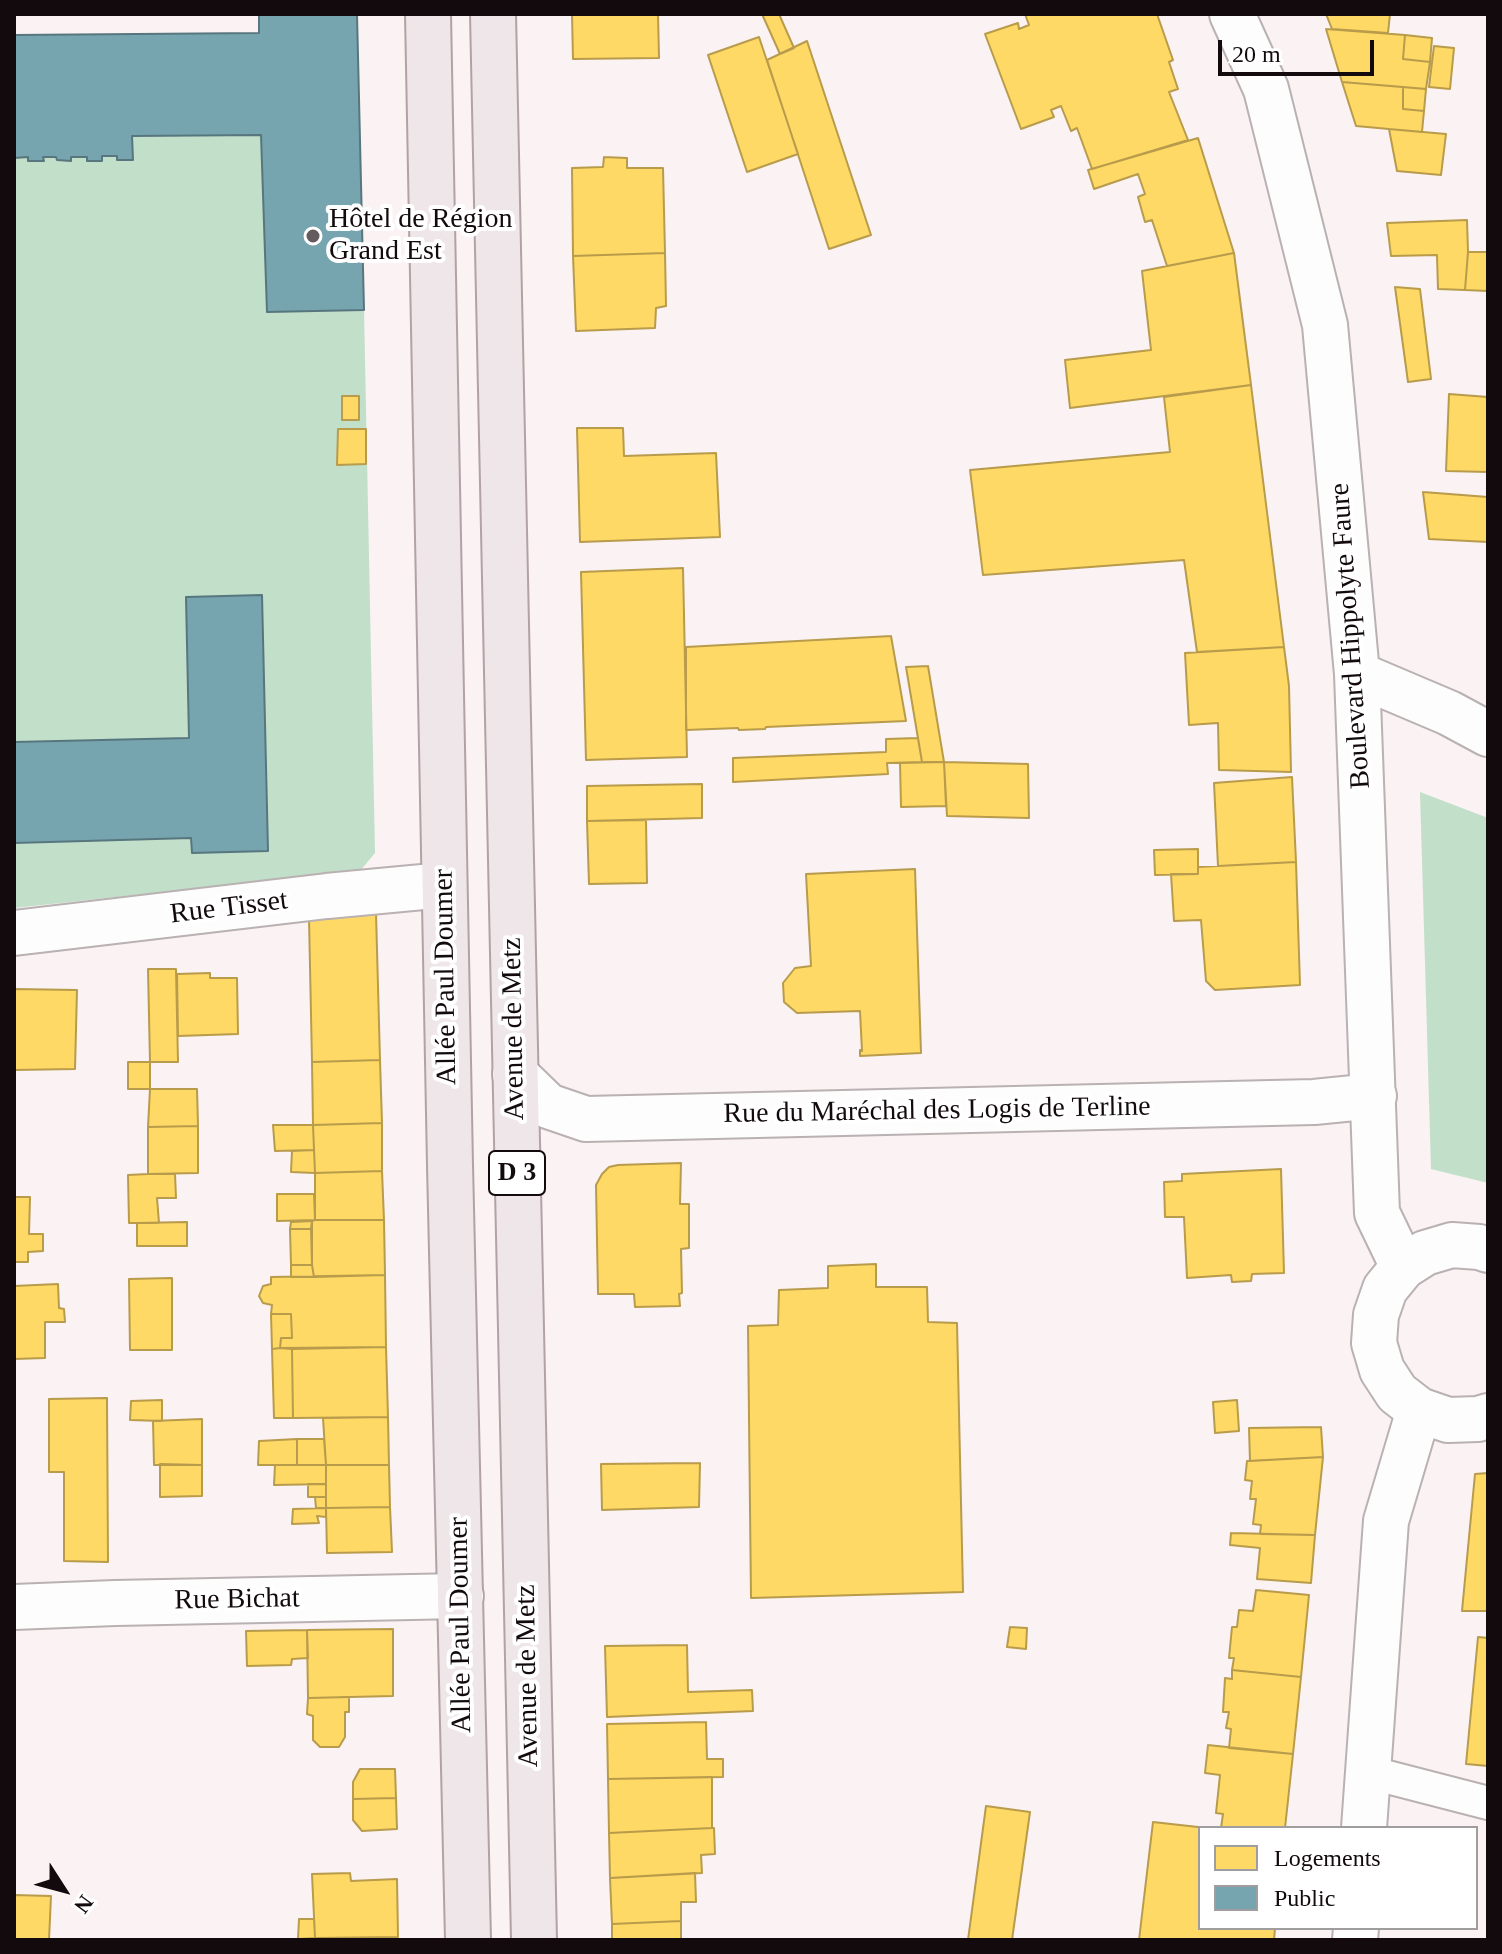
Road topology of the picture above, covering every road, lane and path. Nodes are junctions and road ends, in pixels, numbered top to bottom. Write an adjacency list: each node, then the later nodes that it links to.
1 (428, 14): 6 (main road, Allée Paul Doumer / D 3)
2 (493, 14): 8 (main road, Avenue de Metz / D 3)
3 (1232, 14): 4 (street, Boulevard Hippolyte Faure)
4 (1357, 674): 5 (street); 9 (street, Boulevard Hippolyte Faure)
5 (1488, 734)
6 (444, 885): 7 (street, Rue Tisset); 14 (main road, Allée Paul Doumer / D 3)
7 (14, 933)
8 (515, 1074): 9 (street, Rue du Maréchal des Logis de Terline); 20 (main road, Avenue de Metz / D 3)
9 (1374, 1096): 11 (street, Boulevard Hippolyte Faure)
10 (1488, 1250): 11 (street)
11 (1403, 1267): 12 (street)
12 (1419, 1410): 13 (street); 16 (street)
13 (1488, 1416)
14 (461, 1596): 15 (street, Rue Bichat); 19 (main road, Allée Paul Doumer / D 3)
15 (14, 1607)
16 (1368, 1772): 17 (lane); 18 (street)
17 (1488, 1803)
18 (1364, 1826)
19 (468, 1940)
20 (534, 1940)

